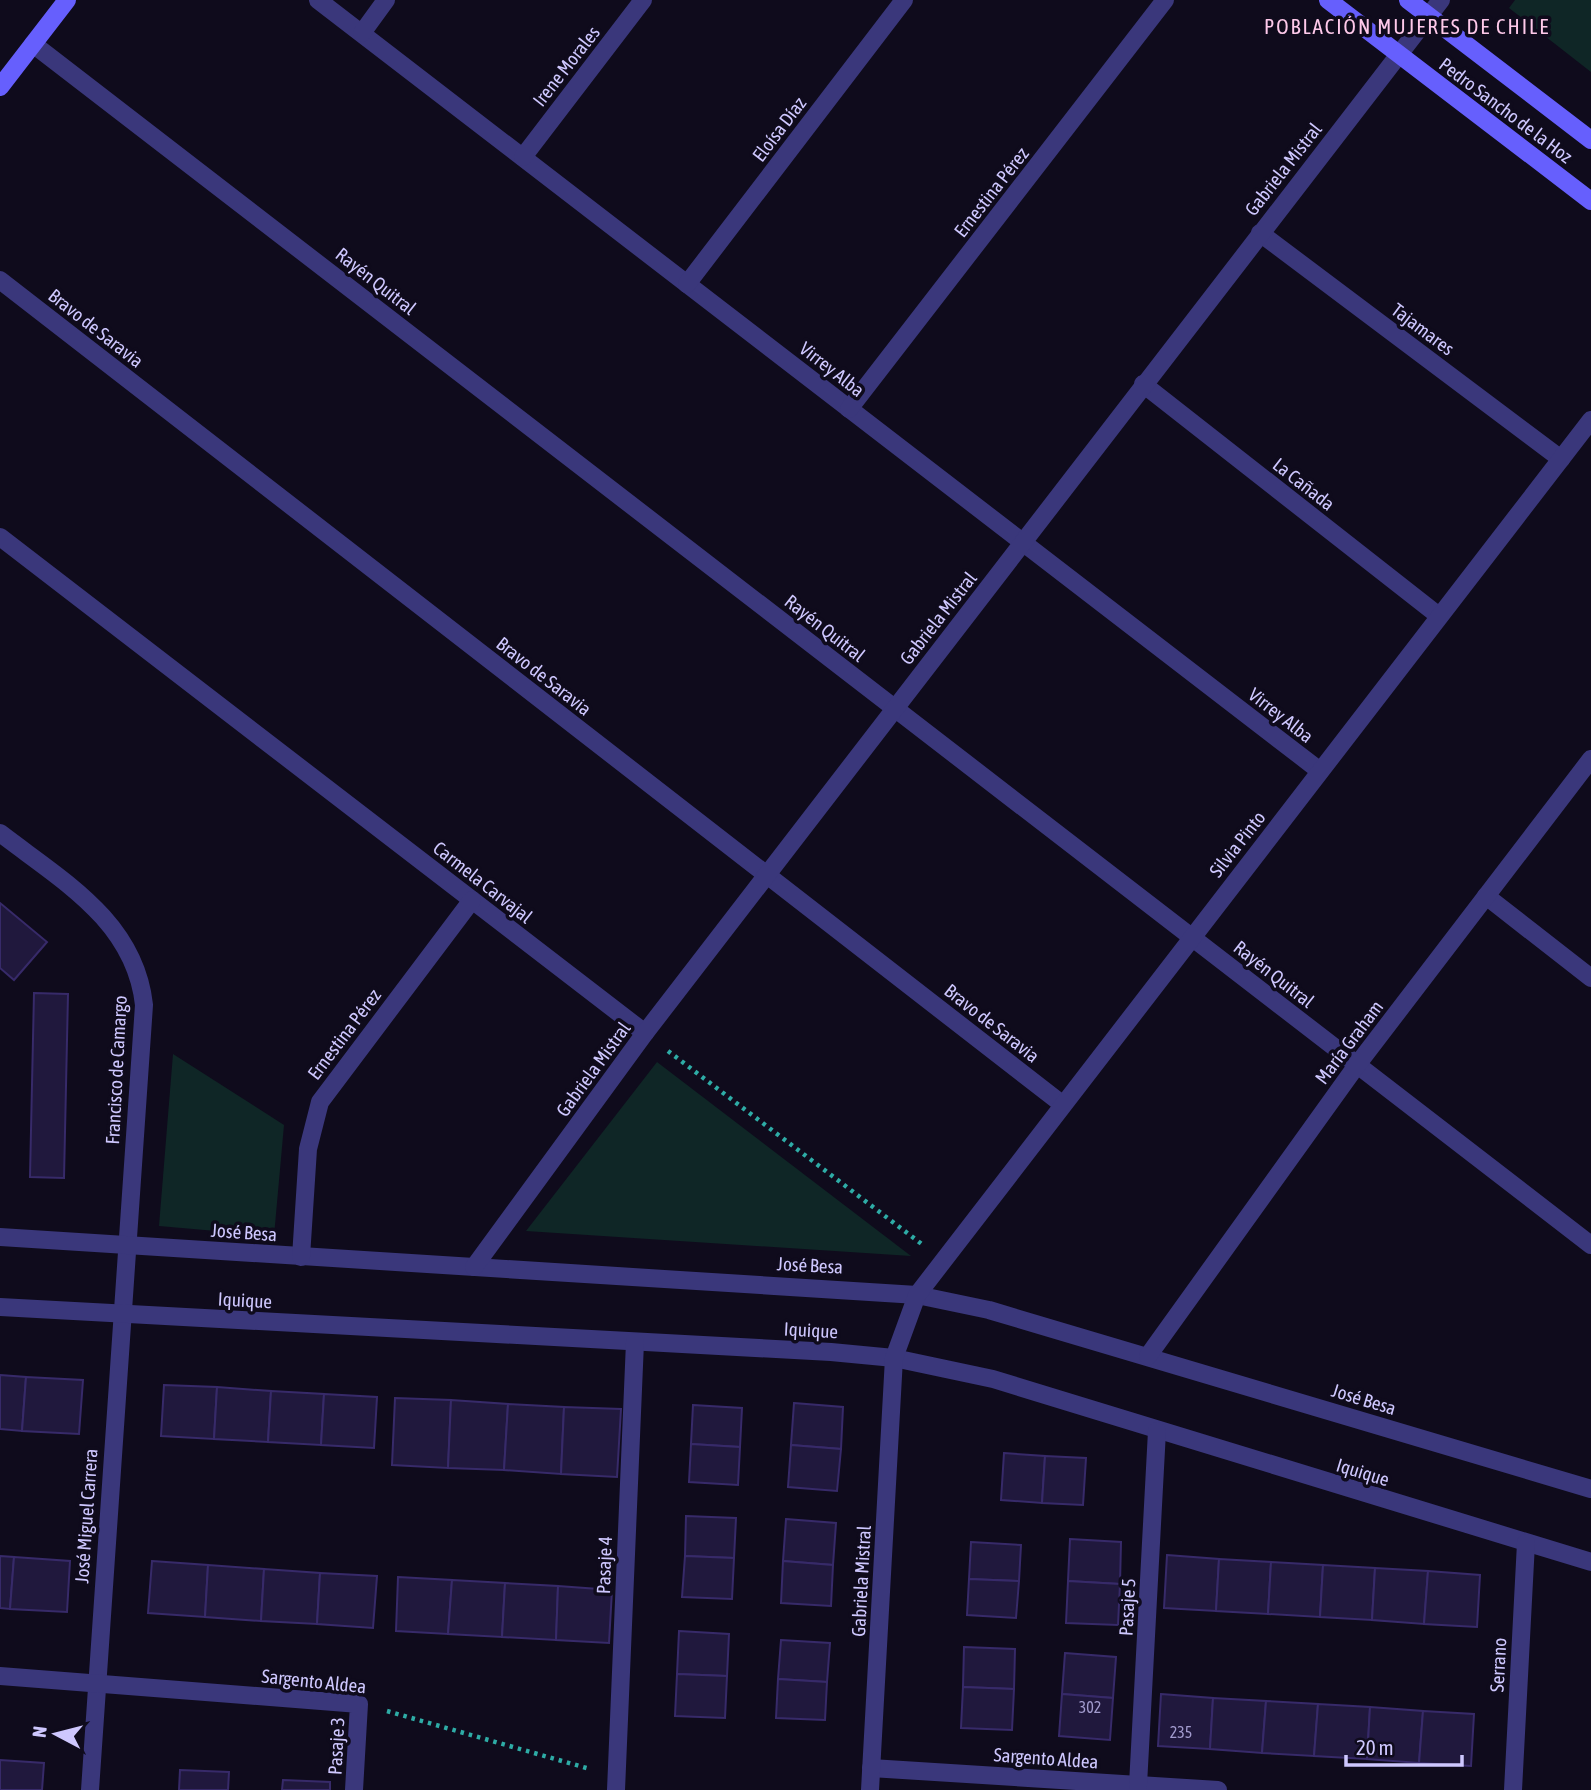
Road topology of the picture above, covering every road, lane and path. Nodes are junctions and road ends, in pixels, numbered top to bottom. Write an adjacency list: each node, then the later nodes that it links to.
1 (67, 0): 12 (street)
2 (318, 0): 11 (street, Virrey Alba)
3 (386, 0): 11 (street)
4 (643, 0): 16 (street, Irene Morales)
5 (904, 0): 20 (street, Eloísa Díaz)
6 (1165, 0): 22 (street, Ernestina Pérez)
7 (1328, 0): 13 (street, Pedro Sancho de la Hoz)
8 (1408, 0): 10 (street, Pedro Sancho de la Hoz)
9 (1441, 0): 10 (street, Gabriela Mistral)
10 (1428, 15): 13 (street, Gabriela Mistral); 15 (street, Pedro Sancho de la Hoz)
11 (362, 33): 16 (street, Virrey Alba)
12 (33, 44): 14 (street); 28 (street, Rayén Quitral)
13 (1398, 54): 17 (street, Pedro Sancho de la Hoz); 18 (street, Gabriela Mistral)
14 (0, 87)
15 (1591, 140)
16 (523, 157): 20 (street, Virrey Alba)
17 (1591, 201)
18 (1260, 233): 21 (street, Gabriela Mistral); 24 (street, Tajamares)
19 (0, 280): 32 (street, Bravo de Saravia)
20 (687, 284): 22 (street, Virrey Alba)
21 (1143, 384): 26 (street, Gabriela Mistral); 27 (street, La Cañada)
22 (849, 409): 26 (street, Virrey Alba)
23 (1591, 420): 24 (street, Silvia Pinto)
24 (1561, 459): 27 (street, Silvia Pinto)
25 (0, 537): 34 (street, Carmela Carvajal)
26 (1023, 542): 28 (street, Gabriela Mistral); 30 (street, Virrey Alba)
27 (1439, 616): 30 (street, Silvia Pinto)
28 (895, 708): 32 (street, Gabriela Mistral); 35 (street, Rayén Quitral)
29 (1591, 759): 33 (street, María Graham)
30 (1320, 771): 35 (street, Silvia Pinto)
31 (0, 833): 41 (street, Francisco de Camargo)
32 (766, 875): 37 (street, Gabriela Mistral); 39 (street, Bravo de Saravia)
33 (1486, 896): 36 (street); 38 (street, María Graham)
34 (472, 900): 37 (street, Carmela Carvajal); 43 (street, Ernestina Pérez)
35 (1191, 937): 38 (street, Rayén Quitral); 39 (street, Silvia Pinto)
36 (1591, 978)
37 (645, 1033): 44 (path); 45 (street, Gabriela Mistral)
38 (1357, 1065): 42 (street, Rayén Quitral); 50 (street, María Graham)
39 (1062, 1104): 44 (street, Silvia Pinto)
40 (0, 1237): 41 (street, José Besa)
41 (126, 1244): 43 (street, José Besa); 48 (street, José Miguel Carrera)
42 (1591, 1245)
43 (301, 1257): 45 (street, José Besa)
44 (942, 1260): 46 (street, Silvia Pinto)
45 (474, 1267): 46 (street, José Besa)
46 (917, 1295): 50 (street, José Besa); 51 (street, Gabriela Mistral)
47 (0, 1307): 48 (street, Iquique)
48 (121, 1315): 49 (street, Iquique); 57 (street, José Miguel Carrera)
49 (635, 1342): 51 (street, Iquique); 64 (street, Pasaje 4)
50 (1147, 1356): 53 (street, José Besa)
51 (894, 1358): 52 (street, Iquique); 59 (street, Gabriela Mistral)
52 (1157, 1431): 54 (street, Iquique); 61 (street, Pasaje 5)
53 (1591, 1489)
54 (1526, 1543): 55 (street, Iquique); 67 (street, Serrano)
55 (1591, 1562)
56 (0, 1676): 57 (street, Sargento Aldea)
57 (96, 1684): 58 (street, Sargento Aldea); 62 (street, José Miguel Carrera)
58 (359, 1704): 60 (path, Sargento Aldea); 63 (street, Pasaje 3)
59 (872, 1768): 61 (street, Sargento Aldea); 65 (street, Gabriela Mistral)
60 (594, 1774)
61 (1138, 1785): 66 (street, Sargento Aldea)
62 (90, 1790)
63 (354, 1790)
64 (616, 1790)
65 (870, 1790)
66 (1218, 1790)
67 (1513, 1790)

